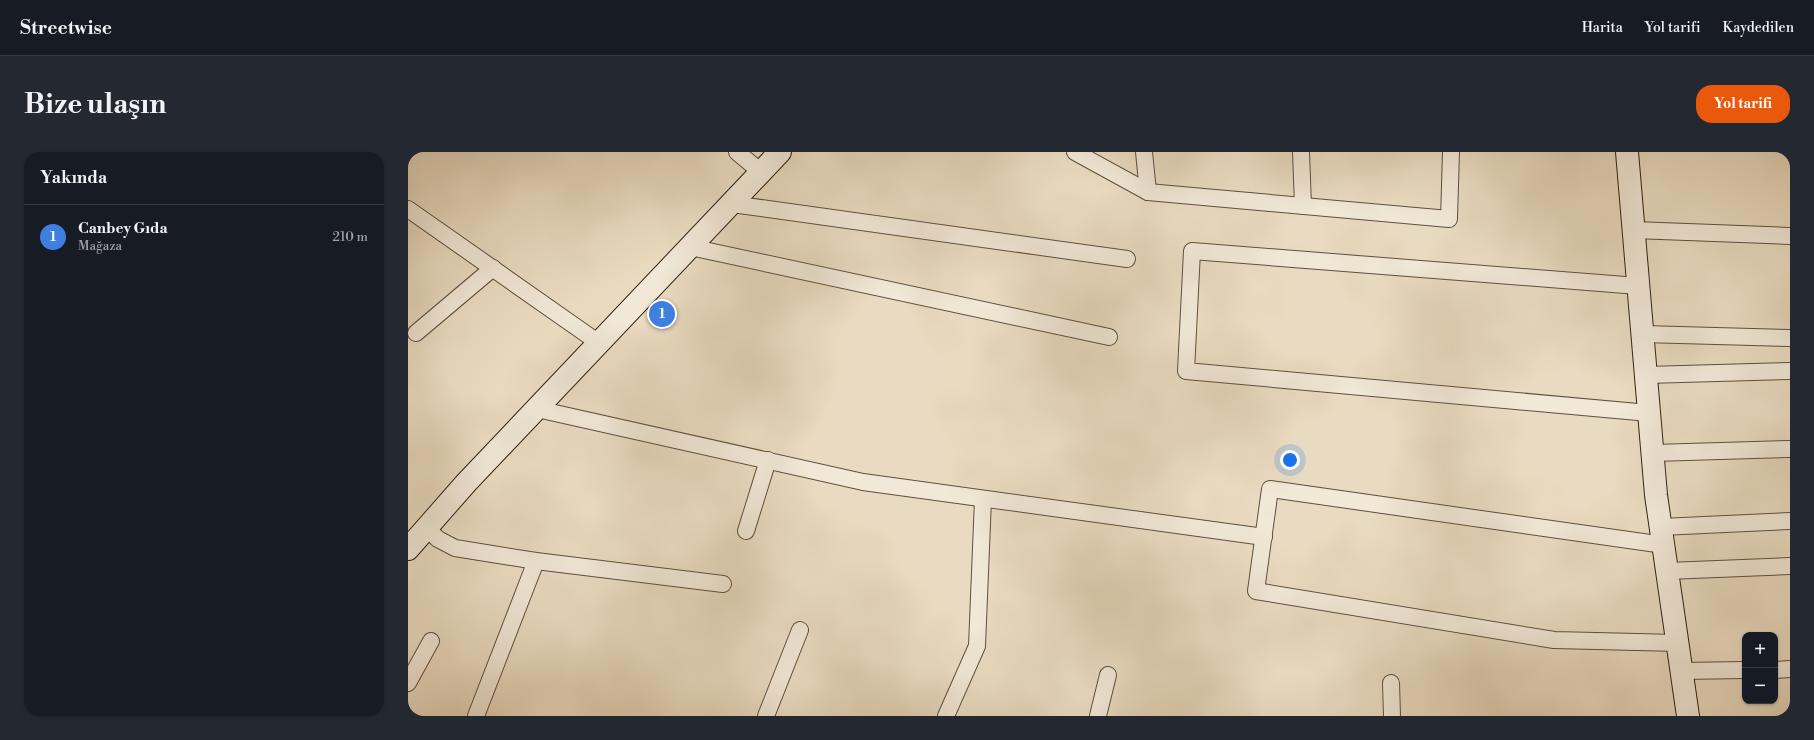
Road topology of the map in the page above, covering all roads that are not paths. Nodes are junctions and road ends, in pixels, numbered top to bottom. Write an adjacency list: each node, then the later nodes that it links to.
1 (737, 152): 8 (street)
2 (780, 152): 8 (main road)
3 (1075, 152): 9 (street)
4 (1144, 152): 9 (street)
5 (1301, 152): 11 (street)
6 (1452, 152): 11 (street)
7 (1627, 152): 13 (main road)
8 (761, 172): 10 (main road)
9 (1148, 192): 11 (street)
10 (732, 204): 15 (main road); 16 (street)
11 (1303, 206)
12 (409, 212): 17 (street)
13 (1634, 230): 14 (street); 18 (main road)
14 (1790, 236)
15 (690, 247): 21 (street); 23 (main road)
16 (1127, 259)
17 (493, 268): 19 (street); 23 (street)
18 (1638, 286): 20 (main road); 27 (street)
19 (416, 333)
20 (1642, 334): 22 (street); 25 (main road)
21 (1109, 337)
22 (1790, 338)
23 (599, 343): 26 (main road)
24 (1790, 371): 25 (street)
25 (1646, 375): 27 (main road)
26 (537, 409): 30 (street); 33 (main road)
27 (1649, 413): 29 (main road)
28 (1790, 449): 29 (street)
29 (1653, 453): 35 (main road)
30 (768, 460): 31 (street); 34 (street)
31 (983, 499): 36 (street); 54 (street)
32 (1790, 521): 35 (street)
33 (426, 528): 37 (main road); 38 (street)
34 (746, 531)
35 (1662, 536): 36 (street); 40 (main road)
36 (1264, 537): 44 (street)
37 (408, 549)
38 (536, 561): 41 (street); 52 (street)
39 (1790, 566): 40 (street)
40 (1667, 571): 44 (main road)
41 (723, 584)
42 (800, 630): 53 (street)
43 (431, 641): 50 (street)
44 (1678, 643): 48 (main road)
45 (1790, 669): 47 (street)
46 (1742, 670): 48 (street)
47 (1778, 670)
48 (1682, 671): 57 (main road)
49 (1108, 675): 55 (street)
50 (408, 683)
51 (1391, 683): 56 (street)
52 (476, 716)
53 (766, 716)
54 (946, 716)
55 (1098, 716)
56 (1392, 716)
57 (1688, 716)

